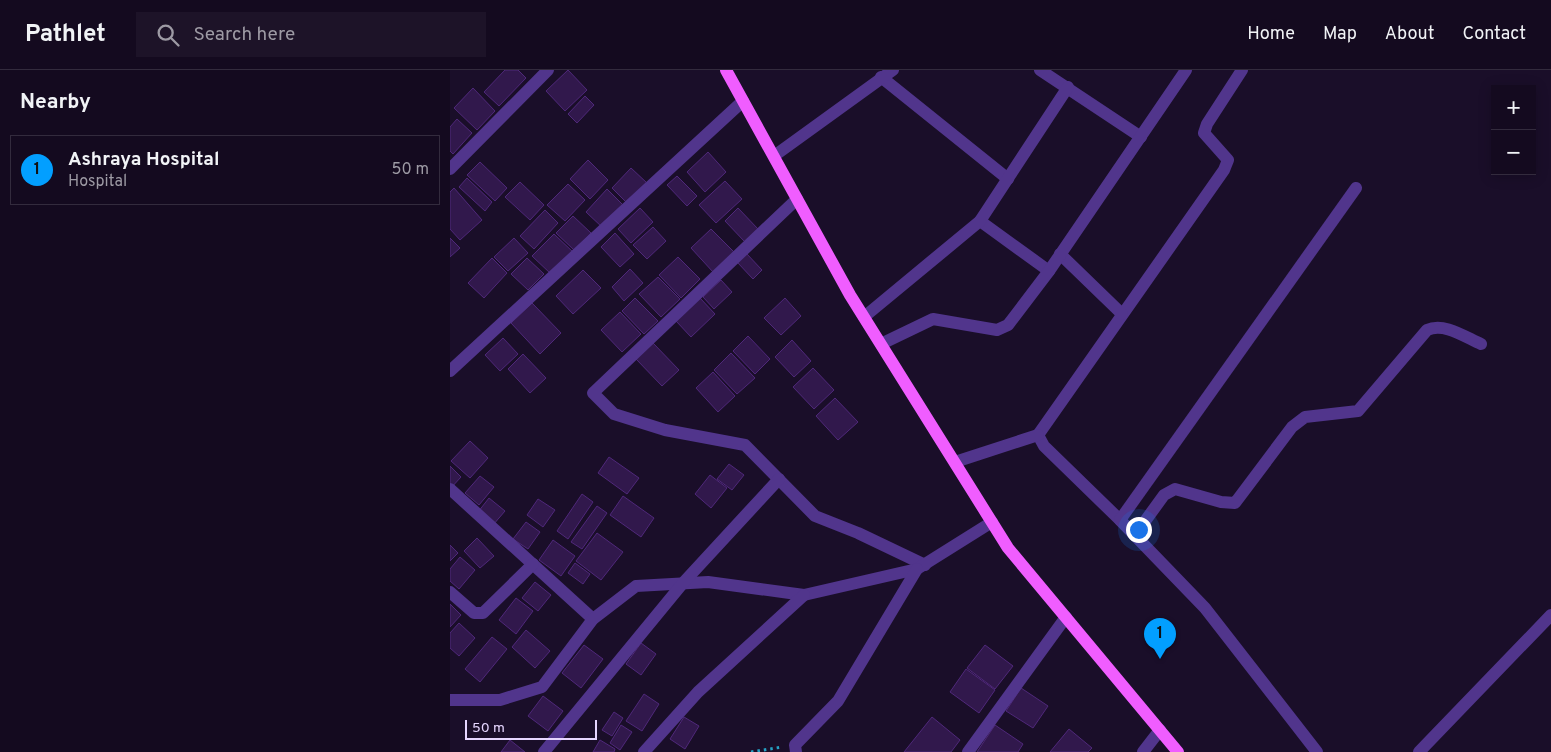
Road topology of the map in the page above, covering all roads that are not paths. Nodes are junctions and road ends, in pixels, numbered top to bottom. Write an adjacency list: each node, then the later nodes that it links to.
1 (548, 70): 12 (street)
2 (726, 70): 9 (main road)
3 (892, 70): 7 (street)
4 (1040, 70): 8 (street)
5 (1186, 70): 10 (street)
6 (1242, 70): 19 (street)
7 (881, 77): 11 (street); 13 (street)
8 (1068, 87): 10 (street); 13 (street)
9 (743, 100): 11 (main road); 23 (street)
10 (1141, 136): 17 (street)
11 (774, 156): 15 (main road)
12 (450, 169)
13 (1008, 179): 16 (street)
14 (1356, 188): 28 (street)
15 (797, 199): 20 (main road); 26 (street)
16 (980, 221): 18 (street); 20 (street)
17 (1060, 254): 18 (street); 19 (street)
18 (1049, 271): 21 (street)
19 (1122, 314): 24 (street)
20 (864, 317): 21 (main road)
21 (881, 344): 25 (main road)
22 (1481, 344): 30 (street)
23 (450, 371)
24 (1038, 435): 25 (street); 28 (street)
25 (955, 462): 29 (main road)
26 (778, 479): 32 (street); 33 (street)
27 (450, 489): 31 (street)
28 (1120, 520): 30 (street)
29 (992, 522): 32 (street); 37 (main road)
30 (1135, 535): 47 (street)
31 (533, 564): 34 (street); 38 (street)
32 (921, 567): 35 (street); 41 (street)
33 (683, 583): 35 (street); 38 (street); 42 (street)
34 (450, 592)
35 (804, 595): 43 (street)
36 (1551, 615): 48 (street)
37 (1066, 617): 40 (main road); 44 (street)
38 (594, 619): 39 (street)
39 (450, 700)
40 (1160, 730): 45 (street); 46 (main road)
41 (796, 749)
42 (544, 752)
43 (644, 752)
44 (968, 752)
45 (1143, 752)
46 (1178, 752)
47 (1317, 752)
48 (1419, 752)

